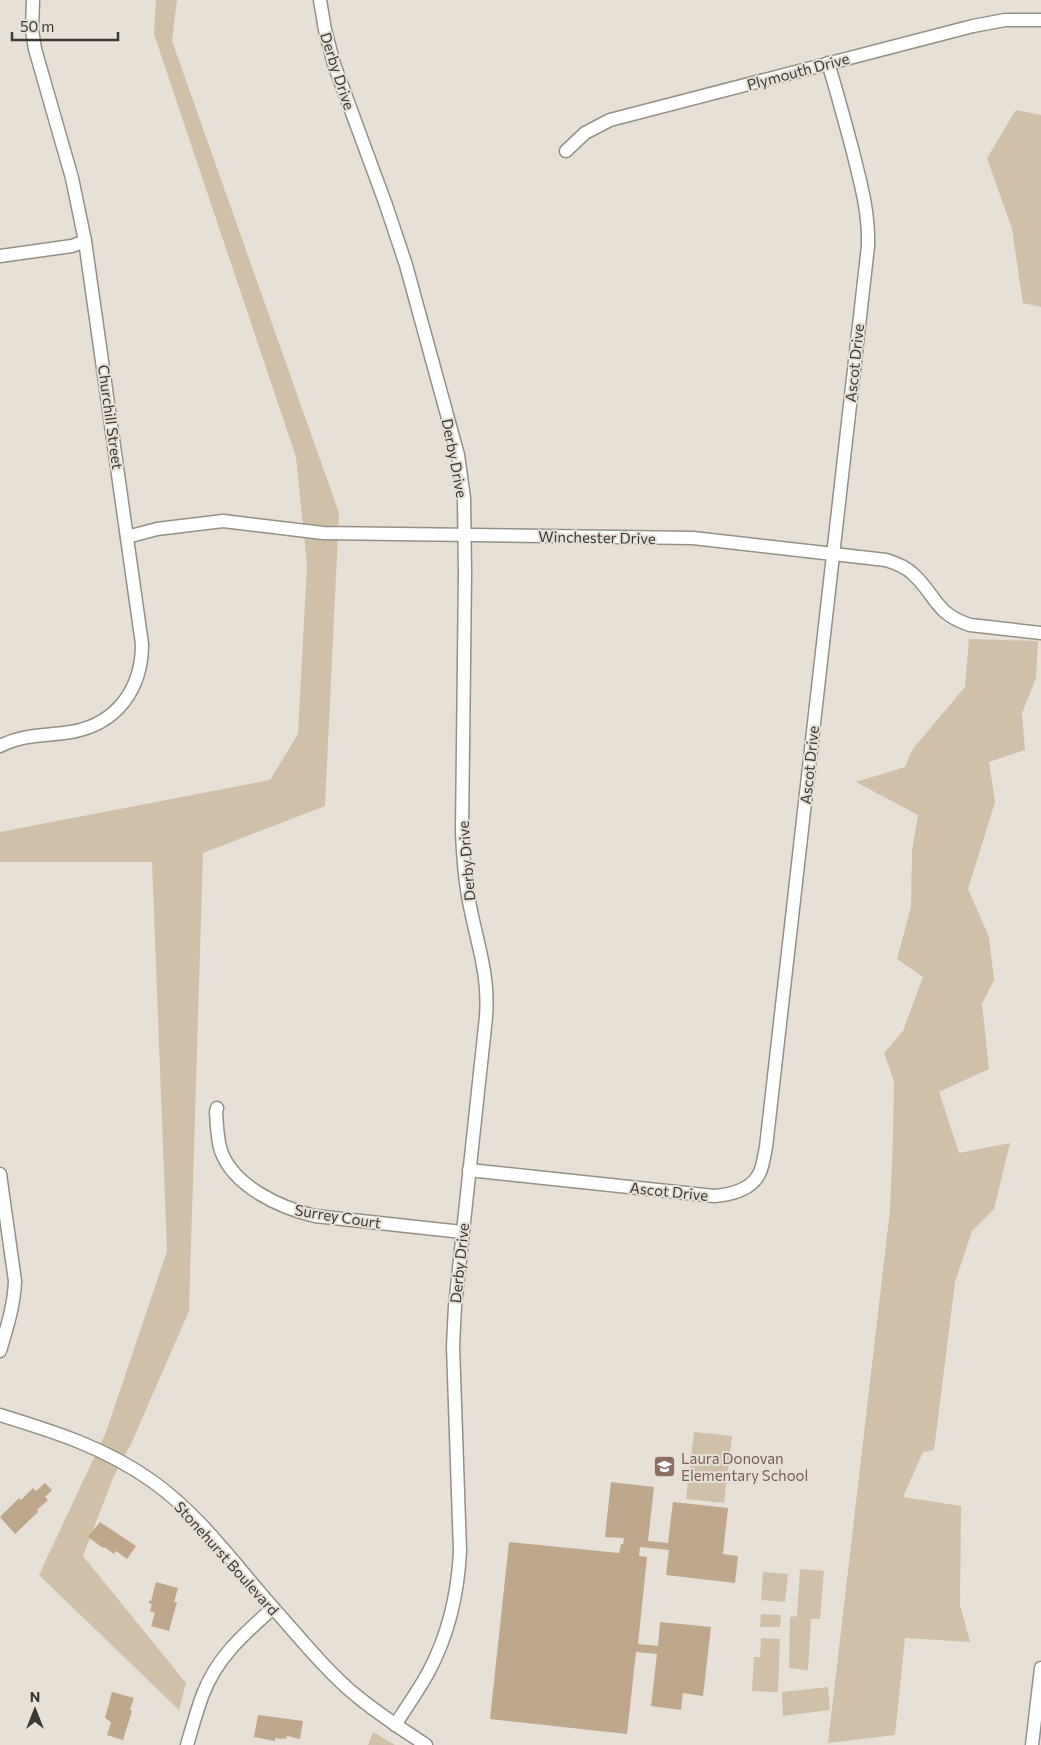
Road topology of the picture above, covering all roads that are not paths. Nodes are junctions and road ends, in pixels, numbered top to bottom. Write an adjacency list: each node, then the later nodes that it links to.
1 (33, 0): 6 (street, Churchill Street)
2 (320, 0): 8 (street, Derby Drive)
3 (1041, 20): 4 (street, Plymouth Drive)
4 (828, 63): 5 (street, Plymouth Drive); 10 (street, Ascot Drive)
5 (566, 151)
6 (85, 241): 7 (street); 9 (street, Churchill Street)
7 (0, 256)
8 (465, 534): 9 (street, Winchester Drive); 10 (street, Winchester Drive); 14 (street, Derby Drive)
9 (127, 537): 12 (street, Churchill Street)
10 (833, 553): 11 (street, Winchester Drive); 14 (street, Ascot Drive)
11 (1041, 633)
12 (0, 746)
13 (217, 1108): 16 (street, Surrey Court)
14 (469, 1170): 16 (street, Derby Drive)
15 (0, 1174): 17 (street)
16 (462, 1232): 21 (street, Derby Drive)
17 (0, 1350)
18 (0, 1415): 19 (street, Stonehurst Boulevard)
19 (274, 1608): 21 (street, Stonehurst Boulevard); 22 (street)
20 (1041, 1668): 24 (street)
21 (395, 1725): 23 (street, Stonehurst Boulevard)
22 (187, 1745)
23 (426, 1745)
24 (1032, 1745)

